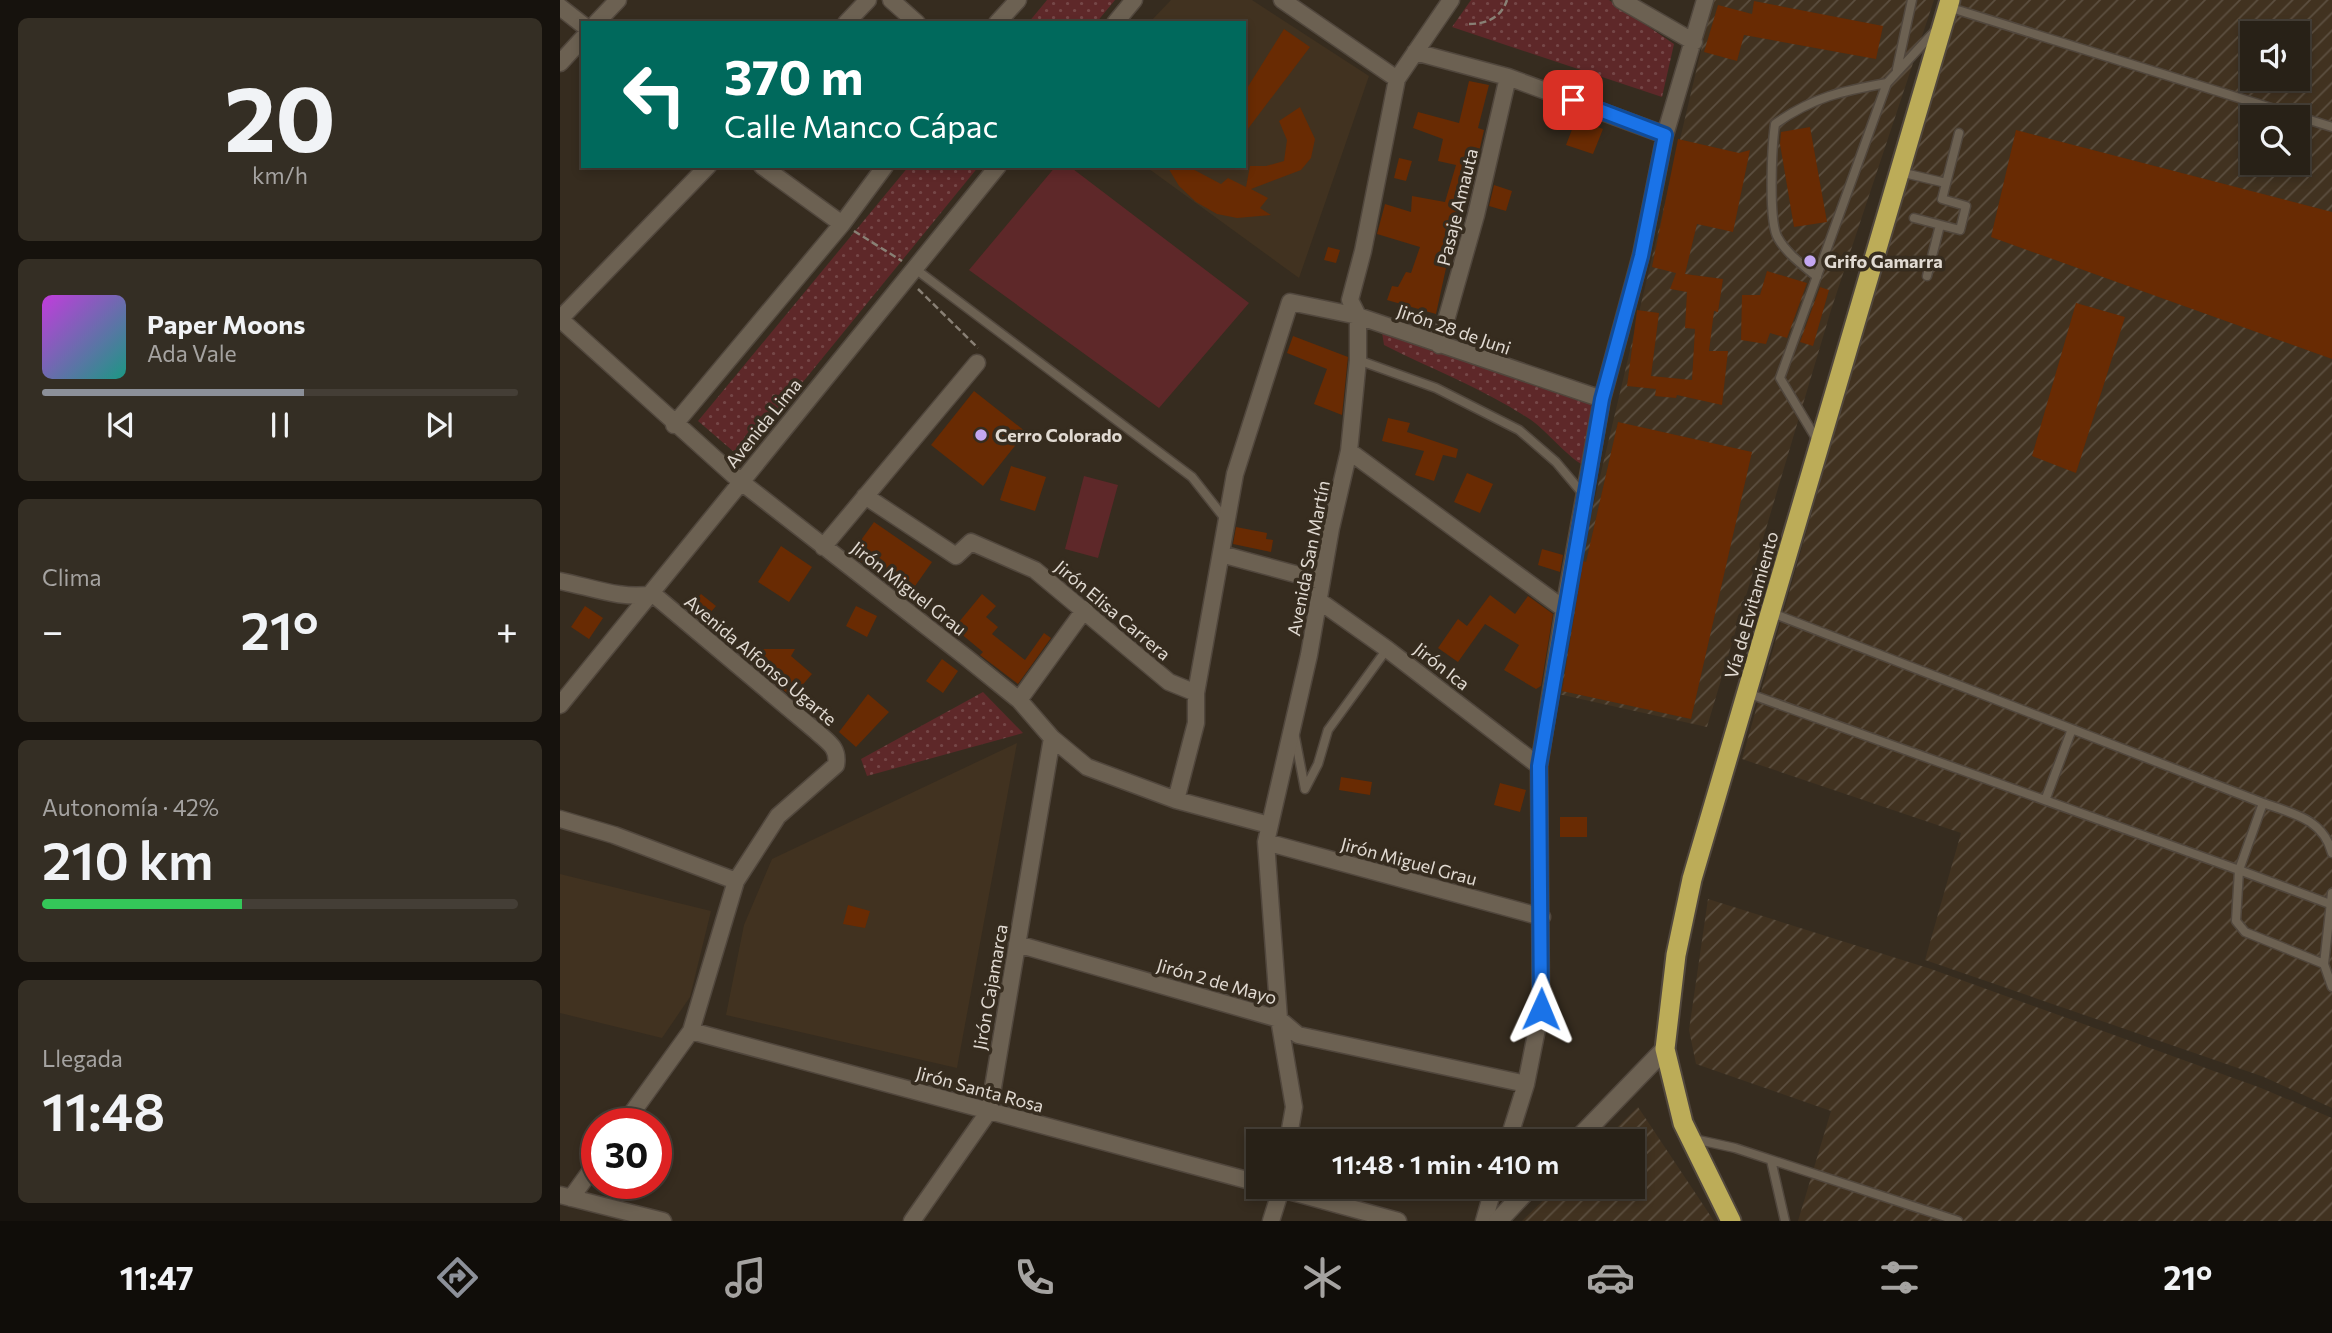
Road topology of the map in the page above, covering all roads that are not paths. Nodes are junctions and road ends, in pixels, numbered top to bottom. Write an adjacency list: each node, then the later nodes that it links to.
1 (618, 0): 13 (street)
2 (868, 0): 14 (street)
3 (891, 0): 15 (street)
4 (1018, 0): 16 (street)
5 (1134, 0): 17 (street)
6 (1282, 0): 25 (street)
7 (1451, 0): 21 (street, Avenida San Martín)
8 (1621, 0): 20 (street)
9 (1705, 0): 20 (street)
10 (1912, 0): 23 (lane)
11 (560, 7): 18 (street)
12 (1947, 9): 23 (lane); 27 (lane); 34 (highway, Vía de Evitamiento)
13 (598, 21)
14 (848, 21)
15 (915, 21)
16 (1000, 21)
17 (1117, 21)
18 (581, 23)
19 (581, 40): 22 (street)
20 (1694, 42): 29 (street)
21 (1415, 52): 24 (street); 25 (street, Avenida San Martín)
22 (560, 63)
23 (1896, 72): 26 (lane)
24 (1508, 77): 29 (street); 44 (street, Pasaje Amauta)
25 (1397, 79): 42 (street, Avenida San Martín)
26 (1887, 83): 41 (lane); 41 (lane)
27 (2332, 127)
28 (1959, 133): 35 (lane)
29 (1665, 135): 47 (street)
30 (706, 168): 43 (street)
31 (765, 168): 37 (street)
32 (884, 168): 37 (street)
33 (996, 168): 39 (street, Avenida Lima)
34 (1900, 172): 35 (lane); 49 (highway, Vía de Evitamiento)
35 (1946, 183): 38 (lane)
36 (1914, 218): 38 (lane)
37 (842, 224): 48 (street)
38 (1940, 225): 40 (lane)
39 (910, 272): 51 (street, Avenida Lima); 54 (lane)
40 (1927, 276)
41 (1817, 277): 49 (lane)
42 (1358, 316): 44 (street, Jirón 28 de Juni); 45 (street, Avenida San Martín); 54 (street, Jirón 28 de Juni)
43 (560, 319): 48 (street, Jirón Miguel Grau)
44 (1439, 345): 47 (street, Jirón 28 de Juni)
45 (1358, 360): 50 (street, Avenida San Martín); 52 (lane)
46 (977, 363): 53 (street)
47 (1602, 399): 52 (street)
48 (674, 425): 51 (street, Jirón Miguel Grau)
49 (1820, 444): 63 (highway, Vía de Evitamiento)
50 (1349, 451): 58 (street, Avenida San Martín); 62 (street)
51 (740, 481): 55 (street, Jirón Miguel Grau); 59 (street, Avenida Lima)
52 (1585, 495): 62 (street)
53 (865, 496): 55 (street); 61 (street, Jirón Elisa Carrera)
54 (1227, 520): 56 (street)
55 (823, 547): 67 (street, Jirón Miguel Grau)
56 (1221, 554): 58 (street); 65 (street)
57 (560, 581): 59 (street)
58 (1321, 581): 60 (street, Avenida San Martín)
59 (653, 594): 68 (street, Avenida Lima); 81 (street, Avenida Alfonso Ugarte)
60 (1318, 600): 64 (street, Jirón Ica); 69 (street, Avenida San Martín)
61 (1085, 609): 65 (street, Jirón Elisa Carrera); 67 (street)
62 (1564, 609): 72 (street)
63 (1770, 612): 66 (highway, Vía de Evitamiento); 70 (lane)
64 (1387, 649): 69 (lane); 72 (street, Jirón Ica)
65 (1196, 693): 74 (street)
66 (1746, 693): 73 (lane); 90 (highway, Vía de Evitamiento)
67 (1018, 700): 71 (street, Jirón Miguel Grau)
68 (560, 705)
69 (1293, 729): 77 (street, Avenida San Martín)
70 (2072, 729): 73 (lane); 75 (lane)
71 (1052, 738): 74 (street, Jirón Miguel Grau); 85 (street, Jirón Cajamarca)
72 (1539, 766): 84 (street)
73 (2046, 798): 80 (lane)
74 (1176, 800): 77 (street, Jirón Miguel Grau)
75 (2263, 803): 79 (lane); 80 (lane)
76 (560, 819): 81 (street)
77 (1269, 825): 78 (street, Avenida San Martín)
78 (1266, 842): 84 (street, Jirón Miguel Grau); 88 (street, Avenida San Martín)
79 (2332, 853)
80 (2239, 870): 83 (lane); 86 (lane)
81 (736, 881): 89 (street, Avenida Alfonso Ugarte)
82 (2332, 893): 83 (lane)
83 (2330, 904): 86 (lane)
84 (1542, 917): 91 (street)
85 (1017, 944): 88 (street, Jirón 2 de Mayo); 93 (street, Jirón Cajamarca)
86 (2324, 964): 87 (lane)
87 (2332, 988)
88 (1279, 1019): 91 (street, Jirón 2 de Mayo); 94 (street, Avenida San Martín)
89 (691, 1031): 92 (street, Avenida Alfonso Ugarte); 93 (street, Jirón Santa Rosa)
90 (1665, 1049): 96 (street); 97 (highway, Vía de Evitamiento)
91 (1526, 1084): 95 (street)
92 (636, 1108)
93 (989, 1111): 100 (street, Jirón Santa Rosa); 107 (street, Jirón Cajamarca)
94 (1291, 1129)
95 (1512, 1129)
96 (1588, 1129)
97 (1690, 1138): 98 (lane); 112 (highway, Vía de Evitamiento)
98 (1771, 1160): 113 (lane); 114 (lane)
99 (581, 1180): 101 (street)
100 (1246, 1180)
101 (566, 1196): 106 (street)
102 (1275, 1199): 108 (street)
103 (1320, 1199): 109 (street)
104 (1490, 1199): 110 (street)
105 (1519, 1199): 111 (street)
106 (663, 1221)
107 (912, 1221)
108 (1270, 1221)
109 (1398, 1221)
110 (1484, 1221)
111 (1498, 1221)
112 (1731, 1221)
113 (1785, 1221)
114 (1958, 1221)

